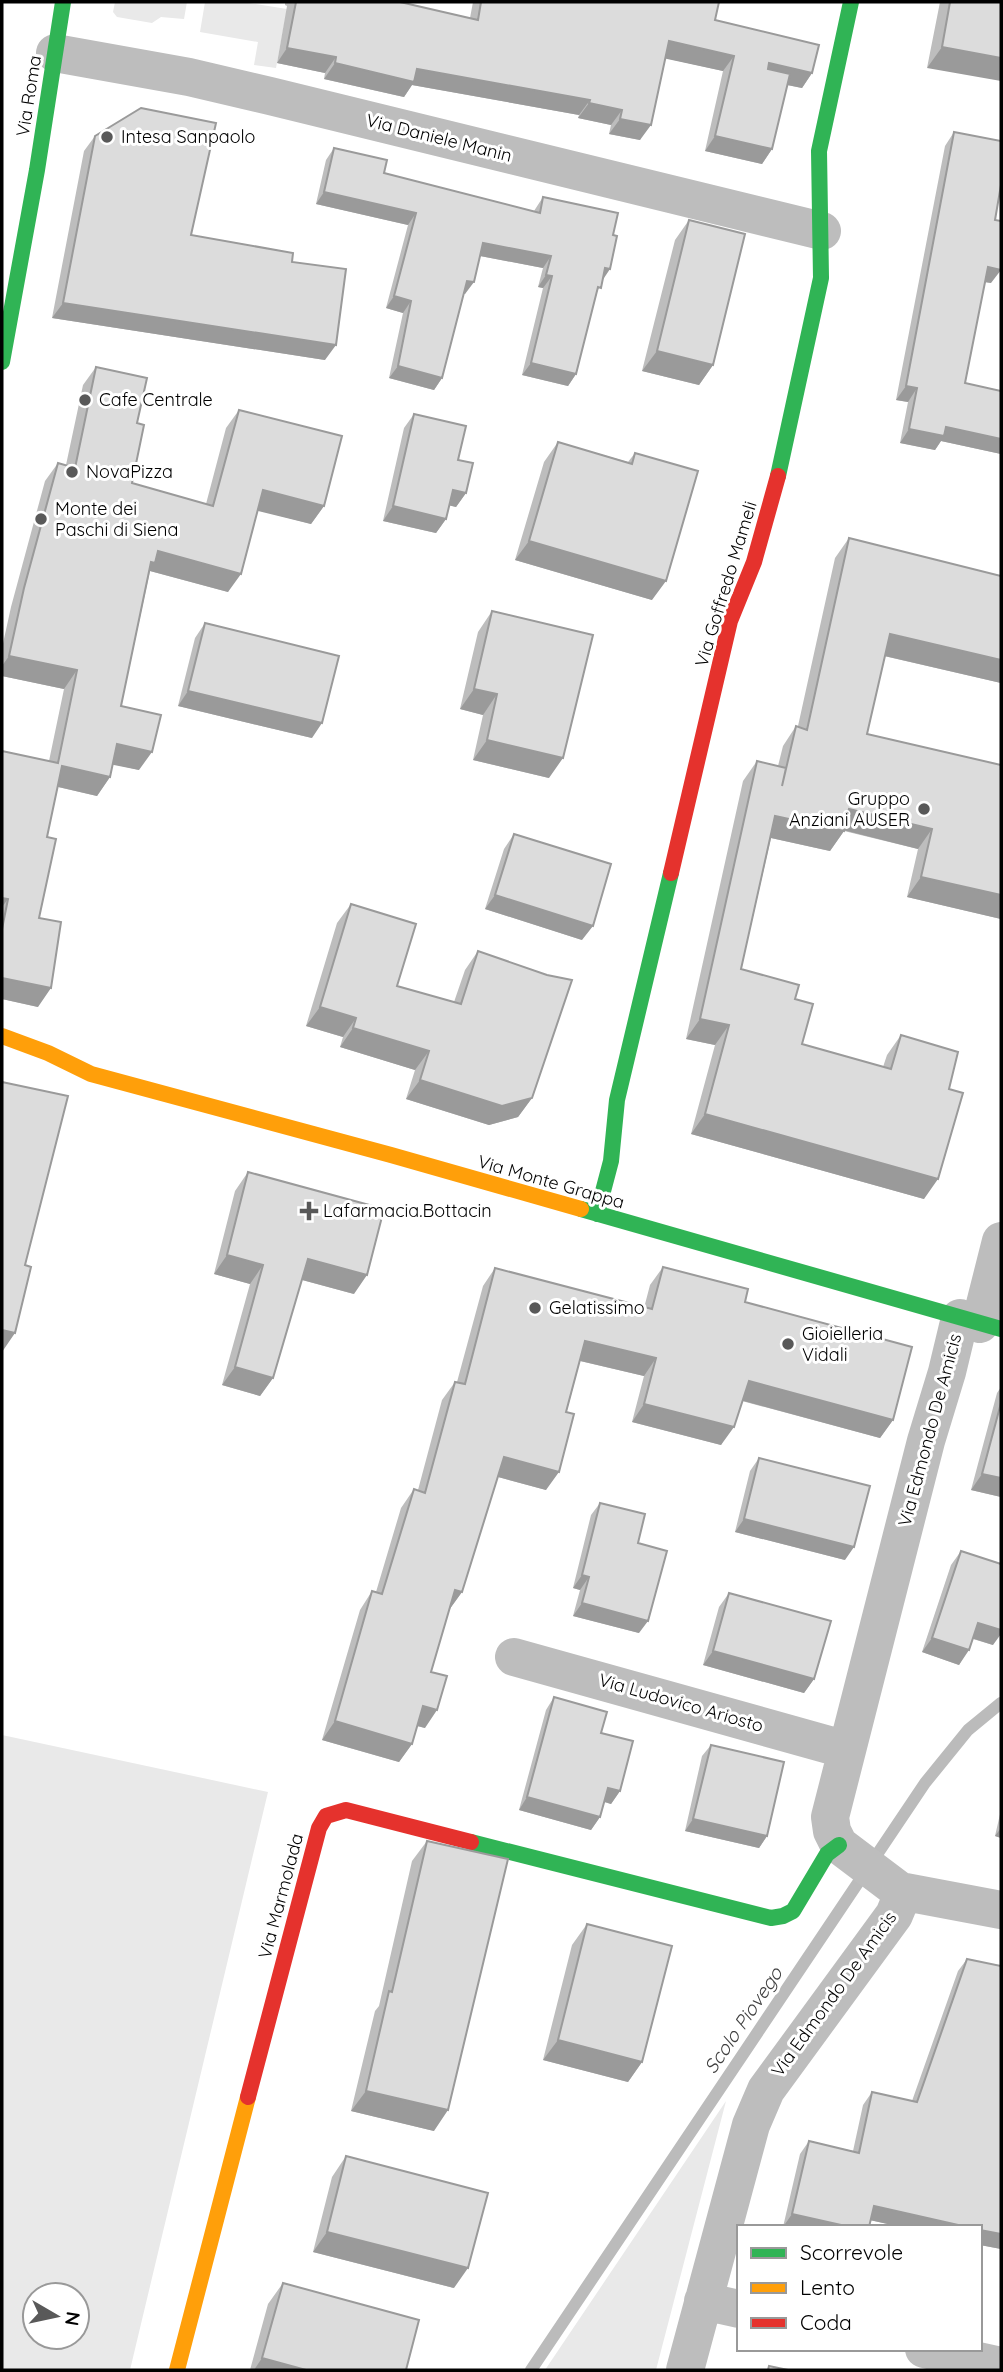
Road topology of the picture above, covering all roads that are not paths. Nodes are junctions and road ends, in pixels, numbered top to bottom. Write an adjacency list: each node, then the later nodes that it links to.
1 (63, 2): 3 (street, Via Roma)
2 (852, 2): 4 (street, Via Goffredo Mameli)
3 (55, 53): 4 (street, Via Daniele Manin); 5 (street, Via Roma)
4 (822, 231): 9 (street, Via Goffredo Mameli)
5 (2, 362)
6 (2, 1036): 8 (street, Via Monte Grappa)
7 (47, 1071): 8 (street, Via Monte Grappa)
8 (90, 1073): 9 (street, Via Monte Grappa)
9 (597, 1214): 11 (street, Via Monte Grappa)
10 (1001, 1241): 11 (street, Via Edmondo De Amicis)
11 (981, 1324): 13 (street, Via Edmondo De Amicis)
12 (514, 1657): 13 (street, Via Ludovico Ariosto)
13 (847, 1749): 14 (street, Via Edmondo De Amicis)
14 (846, 1851): 15 (street); 20 (street, Via Marmolada)
15 (891, 1885): 16 (street); 17 (street, Via Edmondo De Amicis)
16 (1001, 1910)
17 (721, 2305): 21 (street, Via Edmondo De Amicis)
18 (933, 2351): 19 (street)
19 (1001, 2366)
20 (177, 2370)
21 (685, 2370)

